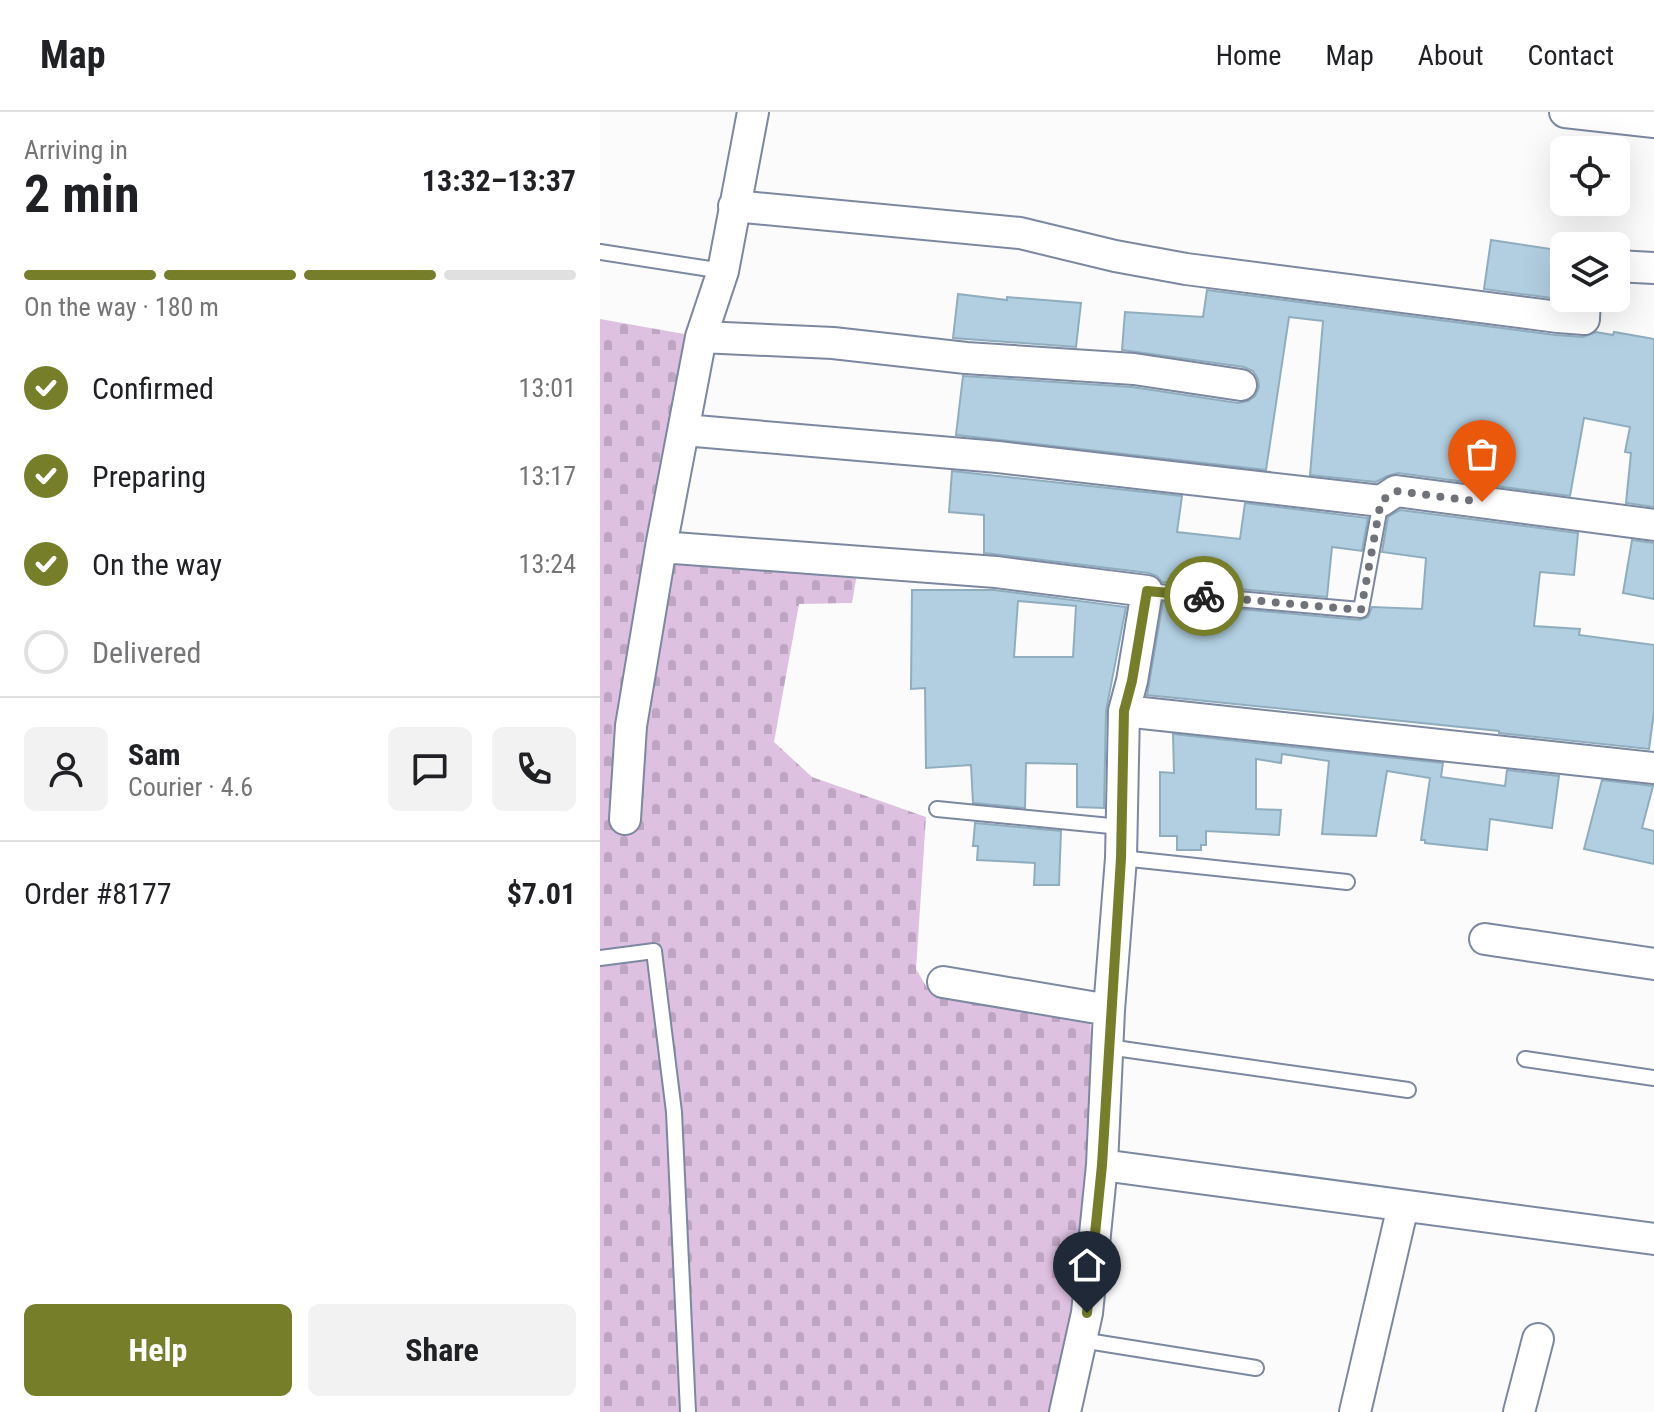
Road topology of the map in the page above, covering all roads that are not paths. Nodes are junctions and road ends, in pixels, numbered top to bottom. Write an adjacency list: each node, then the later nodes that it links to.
1 (753, 112): 4 (street)
2 (1565, 112): 3 (street)
3 (1654, 122)
4 (734, 206): 8 (street); 9 (street)
5 (600, 252): 8 (lane)
6 (1630, 267): 7 (street)
7 (1654, 268)
8 (723, 271): 10 (street)
9 (1584, 312)
10 (701, 337): 11 (street); 12 (street)
11 (1241, 385)
12 (684, 430): 13 (street); 15 (street)
13 (1381, 501): 14 (street); 16 (lane)
14 (1654, 525)
15 (661, 547): 16 (street); 20 (street)
16 (1147, 591): 17 (street)
17 (1124, 711): 18 (street); 21 (street)
18 (1654, 768)
19 (937, 809): 21 (lane)
20 (625, 819)
21 (1121, 827): 22 (street)
22 (1121, 858): 23 (lane); 28 (street)
23 (1347, 882)
24 (1485, 939): 26 (street)
25 (600, 958): 39 (lane)
26 (1654, 964)
27 (943, 982): 28 (street)
28 (1109, 1010): 29 (street)
29 (1108, 1047): 32 (lane); 33 (street)
30 (1525, 1059): 31 (lane)
31 (1654, 1078)
32 (1408, 1090)
33 (1102, 1165): 34 (street); 37 (street)
34 (1403, 1206): 35 (street); 41 (street)
35 (1654, 1239)
36 (1538, 1339): 42 (street)
37 (1081, 1340): 38 (lane); 40 (street)
38 (1256, 1368)
39 (688, 1412)
40 (1065, 1412)
41 (1355, 1412)
42 (1519, 1412)

